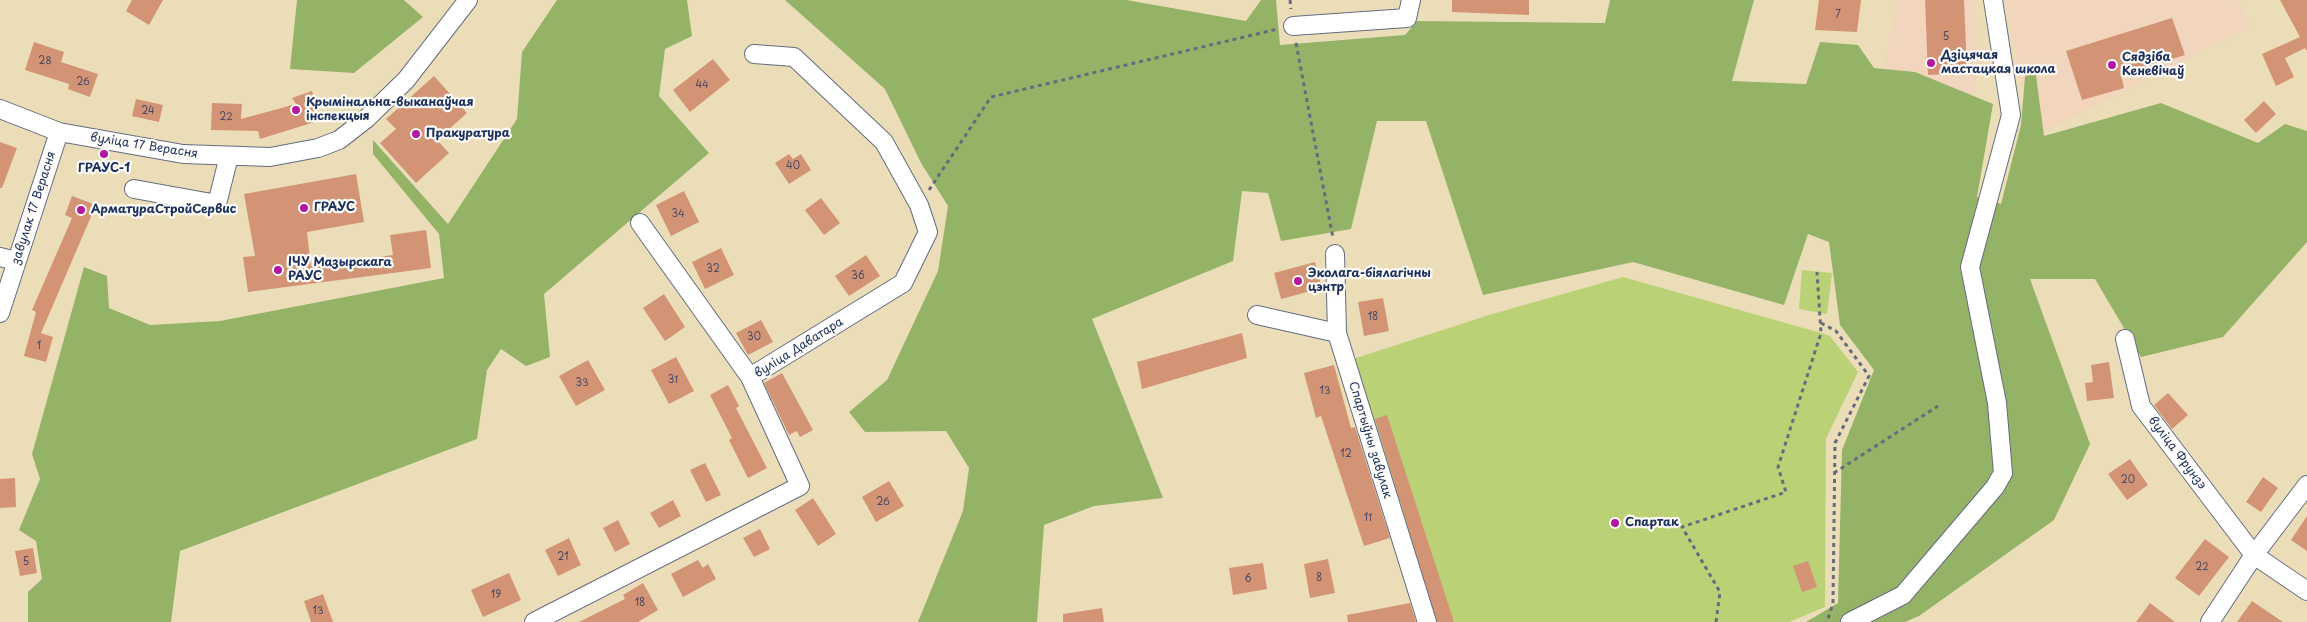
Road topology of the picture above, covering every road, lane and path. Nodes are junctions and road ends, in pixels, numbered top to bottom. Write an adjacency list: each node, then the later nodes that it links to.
1 (468, 0): 9 (street, вуліца 17 Верасня)
2 (1290, 0): 5 (path)
3 (1411, 0): 5 (street)
4 (1993, 0): 31 (street)
5 (1293, 26): 11 (path); 13 (path)
6 (754, 54): 11 (street, вуліца Даватара)
7 (0, 109): 8 (street, вуліца 17 Верасня)
8 (59, 132): 9 (street, вуліца 17 Верасня); 14 (street, завулак 17 Верасня)
9 (229, 156): 10 (street)
10 (134, 189)
11 (919, 205): 21 (street, вуліца Даватара)
12 (640, 223): 21 (street)
13 (1335, 254): 19 (street, Спартыўны завулак)
14 (8, 259): 16 (street, завулак 17 Верасня)
15 (1818, 272): 18 (path)
16 (0, 313)
17 (1257, 315): 19 (street)
18 (1821, 323): 23 (path); 29 (path)
19 (1337, 333): 28 (street, Спартыўны завулак)
20 (2125, 339): 25 (street, вуліца Фрунзэ)
21 (750, 378): 27 (street, вуліца Даватара)
22 (1938, 406): 23 (path)
23 (1834, 473): 30 (path)
24 (2307, 485): 25 (street)
25 (2254, 555): 26 (street, вуліца Фрунзэ); 32 (street)
26 (2307, 591)
27 (534, 622)
28 (1427, 622)
29 (1716, 622)
30 (1827, 622)
31 (1850, 622)
32 (2210, 622)

